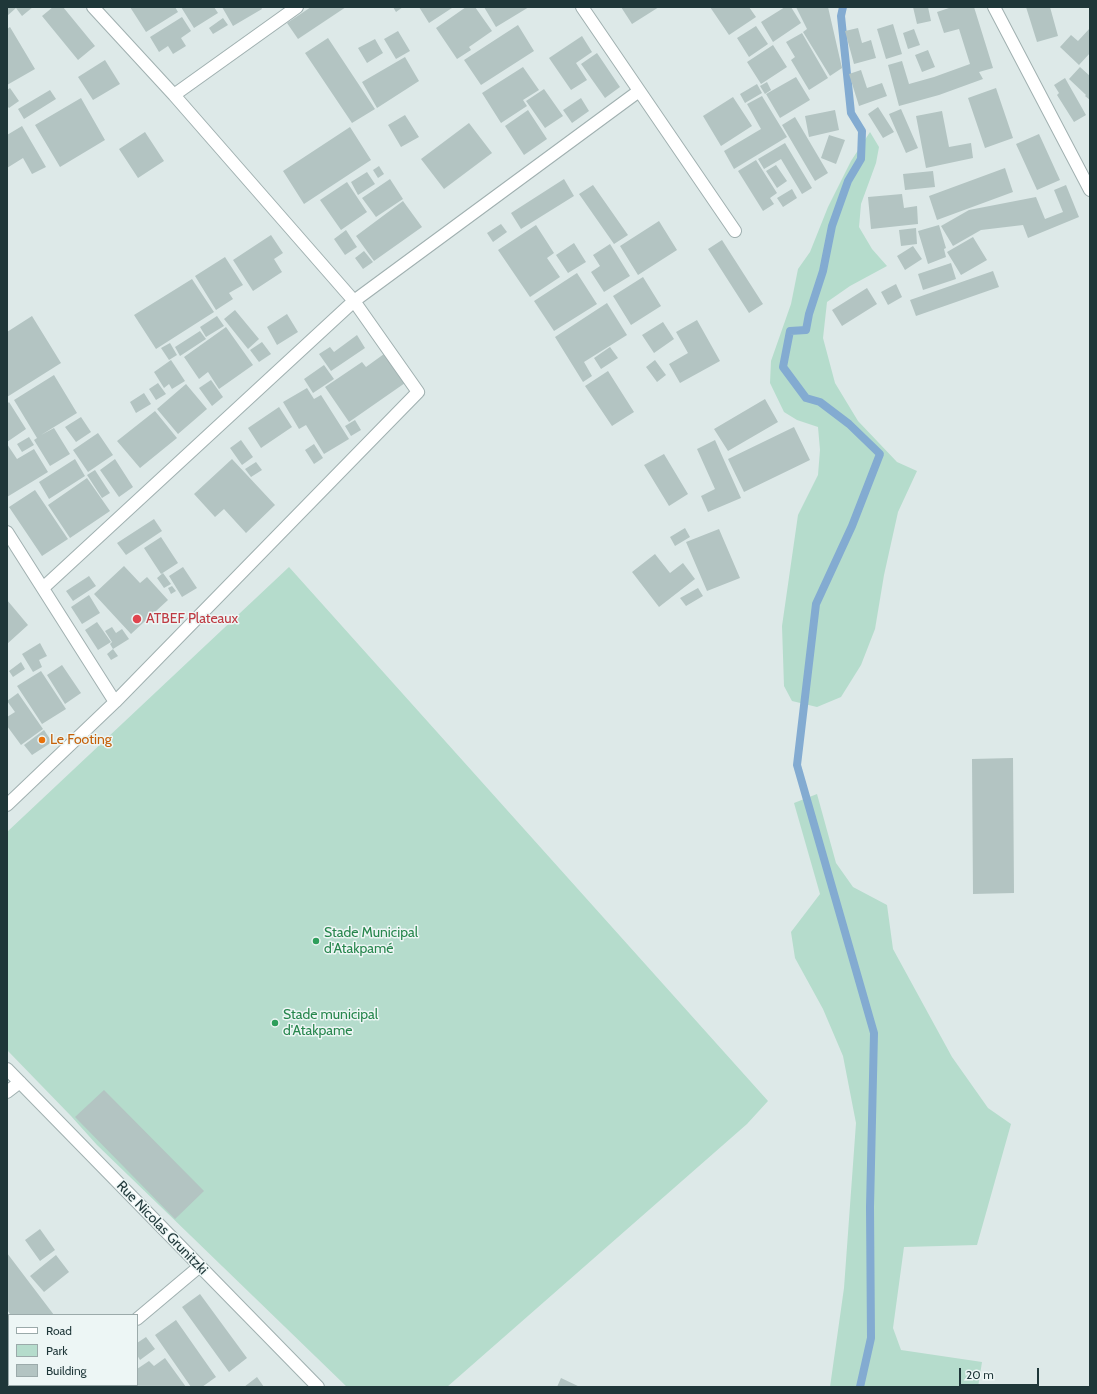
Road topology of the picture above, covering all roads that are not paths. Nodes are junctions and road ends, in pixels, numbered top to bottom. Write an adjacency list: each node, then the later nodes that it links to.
1 (93, 7): 6 (street)
2 (297, 7): 6 (street)
3 (582, 7): 5 (street)
4 (994, 7): 7 (street)
5 (639, 91): 8 (street); 9 (street)
6 (174, 95): 9 (street)
7 (1090, 190)
8 (735, 231)
9 (354, 301): 11 (street); 12 (street)
10 (7, 532): 11 (street)
11 (43, 588): 12 (street)
12 (115, 702): 13 (street)
13 (7, 805)
14 (7, 1069): 15 (street, Rue Nicolas Grunitzki)
15 (20, 1082): 16 (street); 17 (street, Rue Nicolas Grunitzki)
16 (7, 1092)
17 (200, 1266): 18 (street); 19 (street, Rue Nicolas Grunitzki)
18 (138, 1318)
19 (318, 1387)

